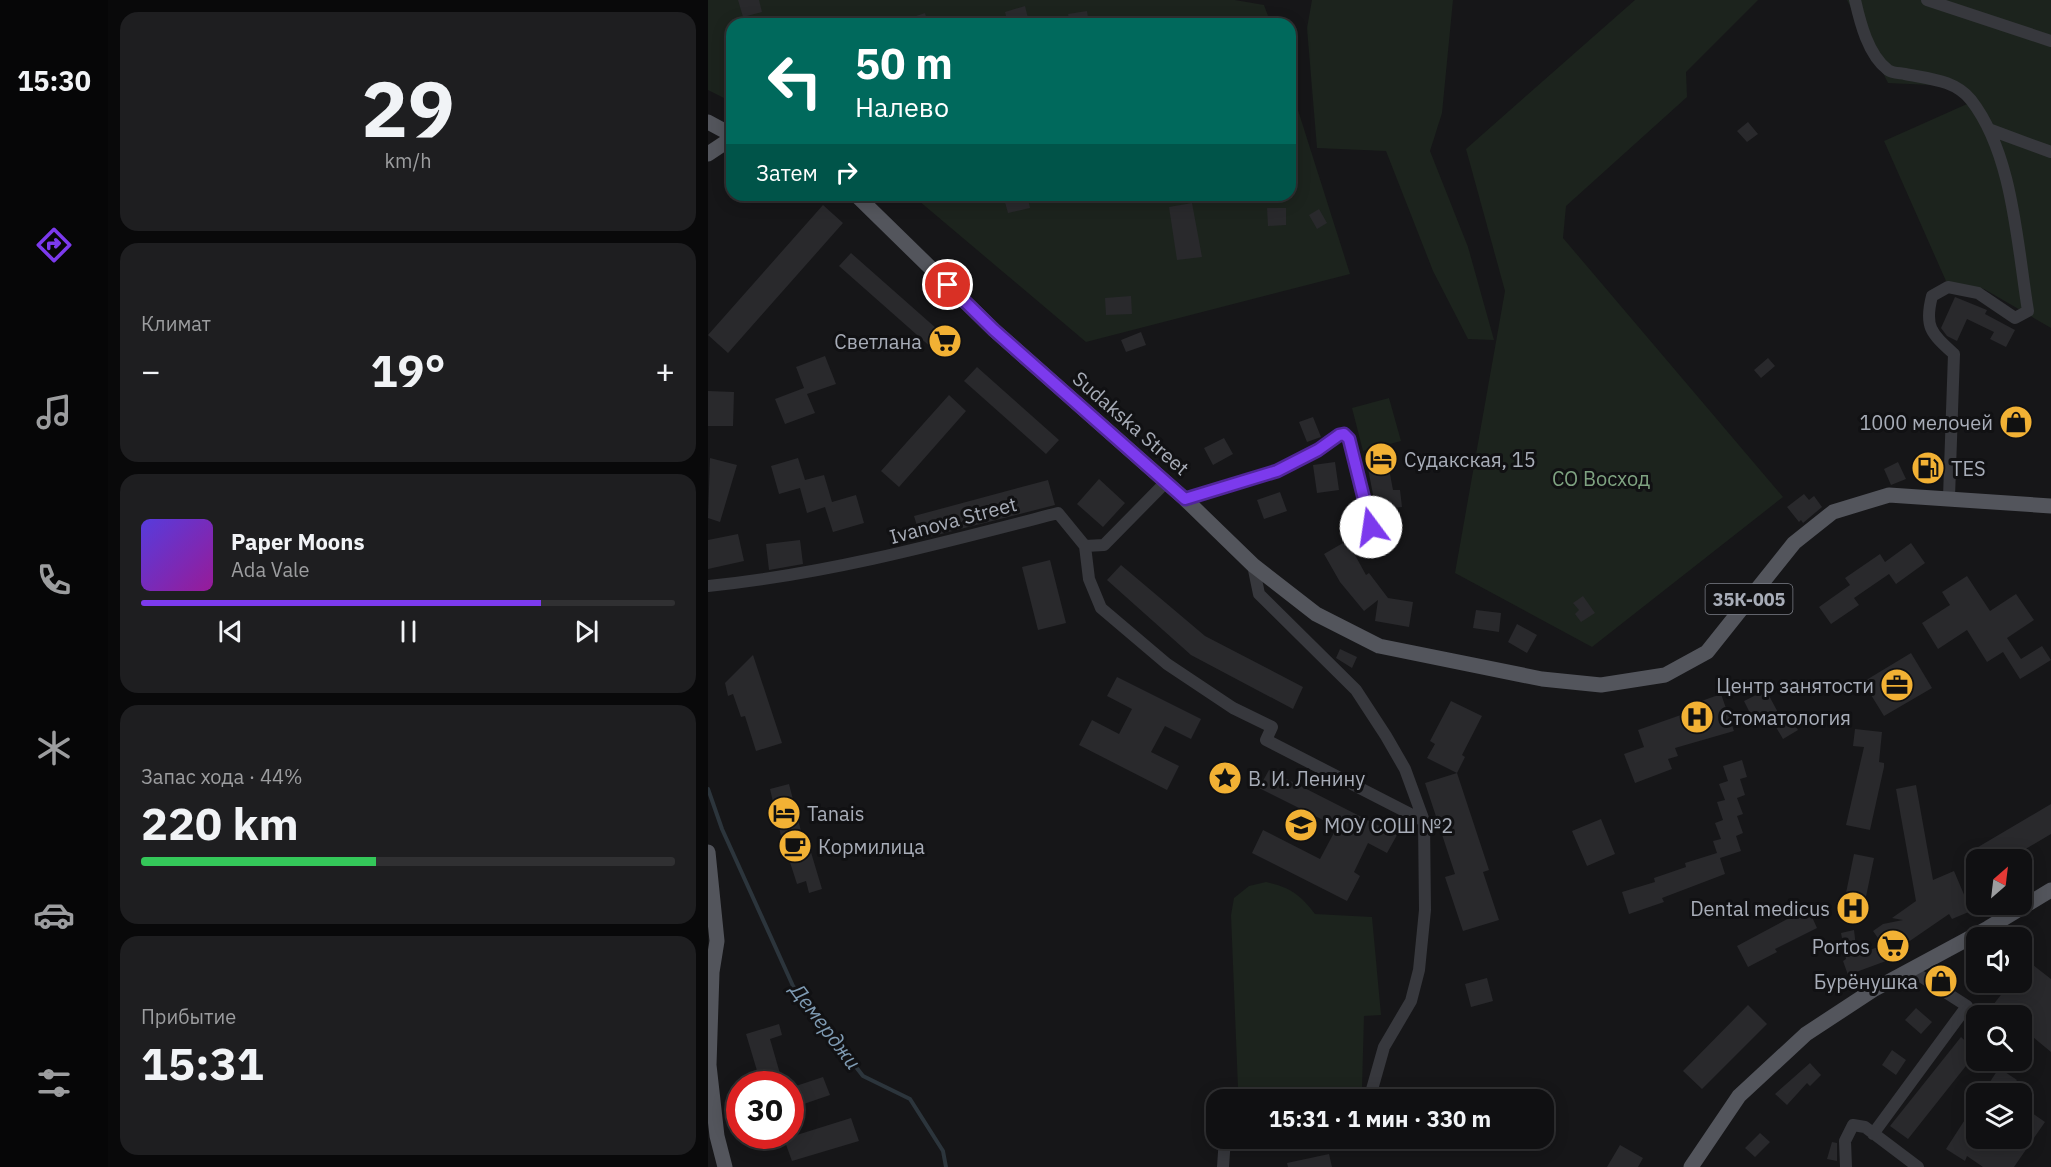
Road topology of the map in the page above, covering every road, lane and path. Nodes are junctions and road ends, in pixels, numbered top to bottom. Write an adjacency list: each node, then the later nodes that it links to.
1 (1855, 0): 5 (street)
2 (1927, 0): 3 (street)
3 (2051, 41)
4 (708, 122): 6 (main road)
5 (1991, 130): 8 (street); 12 (street)
6 (726, 133)
7 (726, 141): 9 (main road)
8 (2051, 152)
9 (708, 154)
10 (862, 201): 11 (main road, Sudakska Street / 35К-005)
11 (1166, 482): 13 (main road, Sudakska Street / 35К-005); 15 (street)
12 (1949, 497): 14 (main road, 35К-005); 17 (main road, 35К-005)
13 (1185, 499): 16 (street); 17 (main road, Sudakska Street / 35К-005)
14 (2051, 506)
15 (1085, 546): 18 (street, Ivanova Street); 19 (street)
16 (1376, 549)
17 (1254, 564): 19 (street)
18 (708, 586)
19 (1424, 821): 23 (street)
20 (708, 852): 25 (main road)
21 (2051, 890): 22 (main road)
22 (1911, 970): 24 (street); 29 (main road)
23 (1372, 1089)
24 (1873, 1134): 30 (street); 31 (street)
25 (713, 1138): 27 (main road)
26 (1225, 1149): 28 (street)
27 (725, 1167)
28 (1223, 1167)
29 (1691, 1167)
30 (1846, 1167)
31 (1918, 1167)

